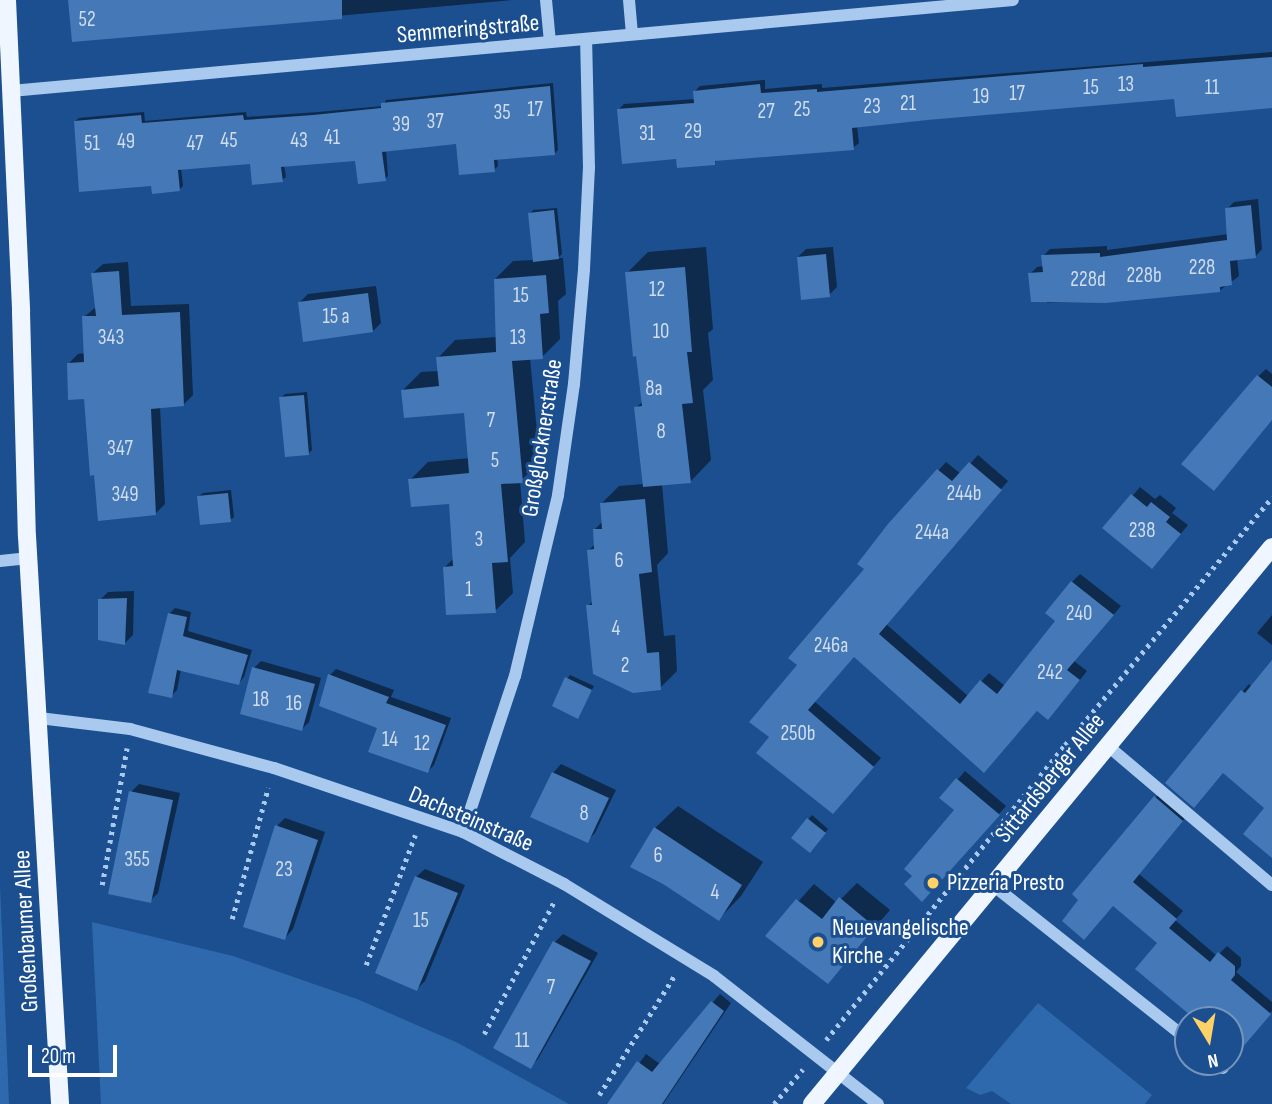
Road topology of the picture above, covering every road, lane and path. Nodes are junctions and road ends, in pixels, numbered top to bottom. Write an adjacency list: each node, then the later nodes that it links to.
1 (6, 0): 8 (main road, Großenbaumer Allee)
2 (546, 0): 7 (street)
3 (629, 0): 5 (street)
4 (1013, 0): 5 (street, Semmeringstraße)
5 (632, 34): 6 (street, Semmeringstraße)
6 (586, 39): 7 (street, Semmeringstraße); 18 (street, Großglocknerstraße)
7 (550, 42): 8 (street, Semmeringstraße)
8 (11, 91): 11 (main road, Großenbaumer Allee)
9 (1272, 497): 28 (path)
10 (1272, 547): 15 (main road, Sittardsberger Allee)
11 (29, 558): 12 (street); 13 (main road, Großenbaumer Allee)
12 (0, 561)
13 (38, 718): 14 (street, Dachsteinstraße); 31 (main road, Großenbaumer Allee)
14 (130, 729): 16 (street, Dachsteinstraße); 21 (path)
15 (1108, 746): 20 (street); 22 (main road, Sittardsberger Allee)
16 (274, 768): 17 (street, Dachsteinstraße); 23 (path)
17 (421, 817): 18 (street, Dachsteinstraße); 25 (path)
18 (463, 832): 19 (street, Dachsteinstraße)
19 (564, 884): 24 (street, Dachsteinstraße); 27 (path)
20 (1272, 884)
21 (102, 885)
22 (994, 886): 26 (street); 29 (main road, Sittardsberger Allee)
23 (232, 919)
24 (685, 958): 28 (street, Dachsteinstraße); 30 (path)
25 (366, 965)
26 (1174, 1029)
27 (484, 1034)
28 (816, 1053): 29 (street, Dachsteinstraße); 32 (path)
29 (838, 1071): 33 (main road, Sittardsberger Allee); 34 (street, Dachsteinstraße)
30 (599, 1095)
31 (60, 1104)
32 (774, 1104)
33 (811, 1104)
34 (878, 1104)

